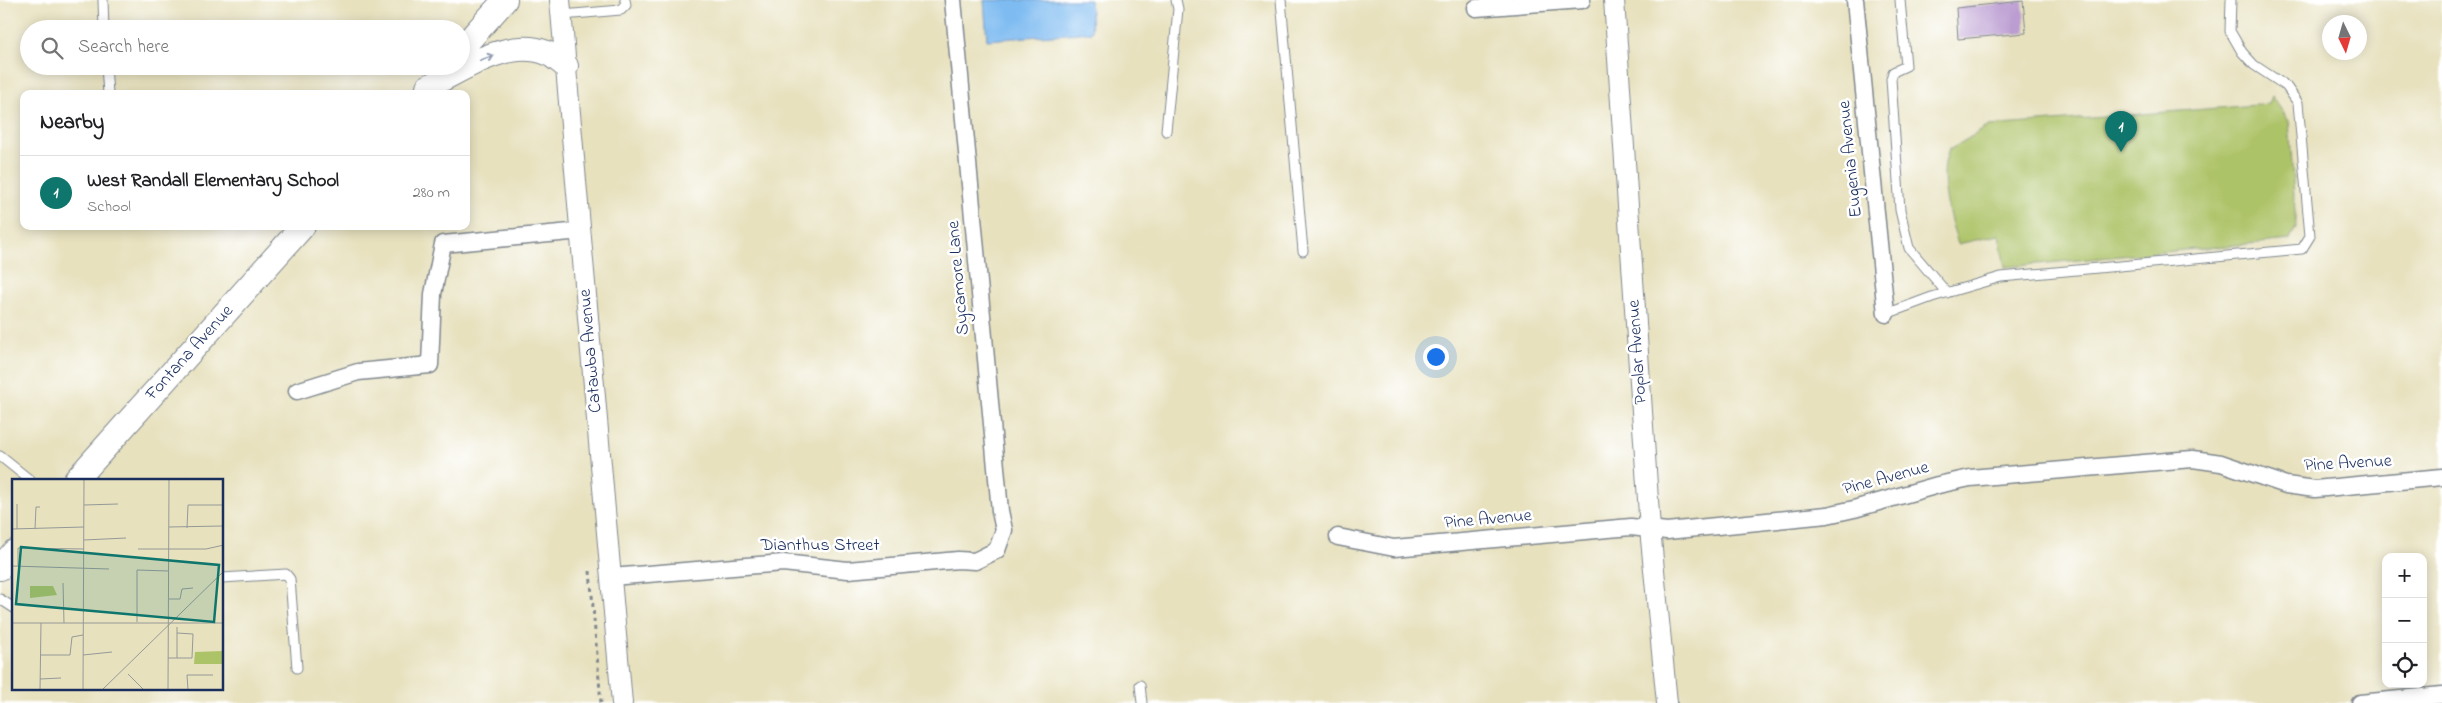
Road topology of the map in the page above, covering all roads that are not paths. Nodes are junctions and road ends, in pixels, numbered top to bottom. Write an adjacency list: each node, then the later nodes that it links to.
1 (103, 0): 14 (lane)
2 (505, 0): 15 (main road)
3 (626, 0): 12 (lane)
4 (953, 0): 36 (street, Sycamore Lane)
5 (1176, 0): 23 (lane)
6 (1282, 0): 26 (lane)
7 (1582, 0): 13 (street)
8 (1614, 0): 34 (street, Poplar Avenue)
9 (1855, 0): 28 (street, Eugenia Avenue)
10 (1900, 0): 27 (lane)
11 (2231, 0): 27 (lane)
12 (561, 8): 17 (street, Catawba Avenue)
13 (1476, 8)
14 (104, 20)
15 (470, 39)
16 (470, 66): 17 (main road, one-way to 17)
17 (566, 66): 25 (street, Catawba Avenue)
18 (107, 75): 21 (lane)
19 (438, 75): 22 (main road)
20 (453, 75): 22 (main road, one-way to 20)
21 (108, 90)
22 (425, 90)
23 (1166, 131)
24 (299, 230): 33 (main road, Fontana Avenue)
25 (581, 231): 29 (street); 39 (street, Catawba Avenue)
26 (1303, 251)
27 (1947, 293): 28 (lane)
28 (1886, 314)
29 (297, 391)
30 (0, 456): 32 (lane)
31 (2442, 477): 34 (street, Pine Avenue)
32 (29, 479)
33 (77, 479)
34 (1650, 529): 35 (street, Pine Avenue); 48 (street, Poplar Avenue)
35 (1338, 538)
36 (997, 550): 39 (street, Dianthus Street)
37 (12, 554): 38 (main road)
38 (0, 568)
39 (611, 577): 46 (street, Catawba Avenue)
40 (224, 578): 43 (lane)
41 (0, 599): 42 (lane)
42 (12, 607)
43 (297, 668)
44 (1140, 685): 47 (lane)
45 (2442, 695): 49 (street)
46 (622, 703)
47 (1142, 703)
48 (1667, 703)
49 (2360, 703)

